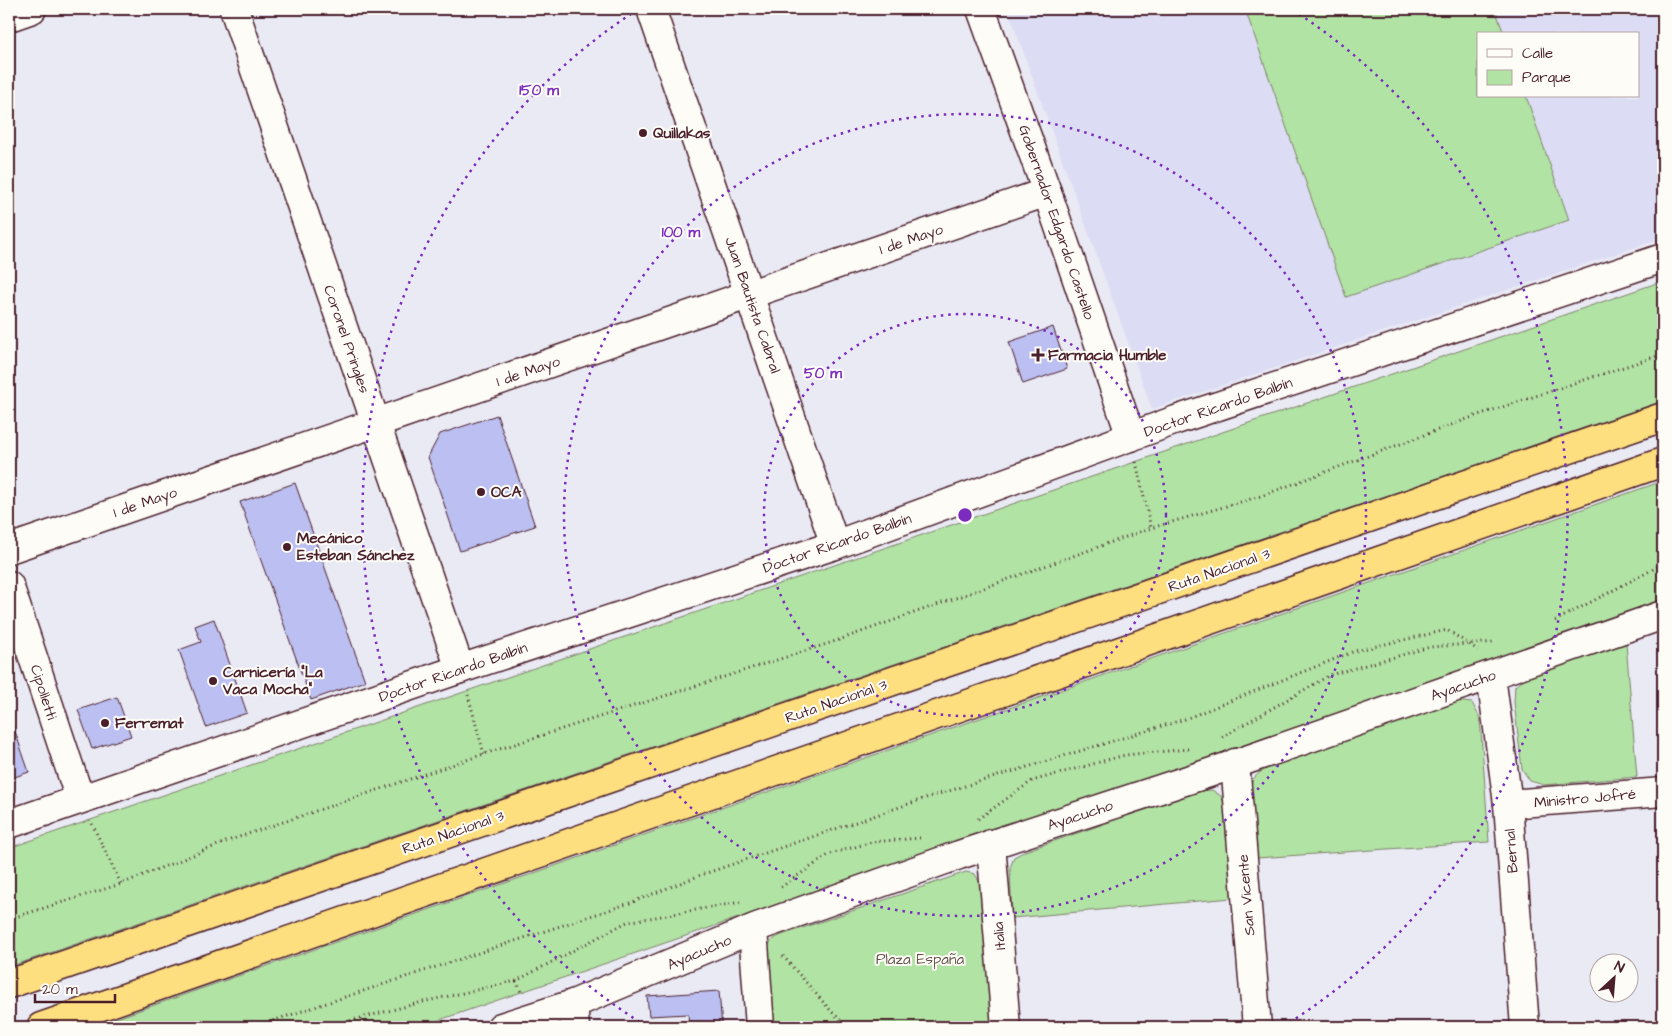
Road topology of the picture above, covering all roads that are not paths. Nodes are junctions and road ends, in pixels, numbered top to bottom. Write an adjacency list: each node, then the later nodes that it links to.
1 (32, 9): 5 (street)
2 (234, 9): 10 (street, Coronel Pringles)
3 (651, 9): 8 (street, Juan Bautista Cabral)
4 (981, 9): 6 (street, Gobernador Edgardo Castello)
5 (9, 17)
6 (1047, 192): 8 (street, 1 de Mayo); 11 (street, Gobernador Edgardo Castello)
7 (1663, 258): 11 (street, Doctor Ricardo Balbín)
8 (749, 295): 10 (street, 1 de Mayo); 13 (street, Juan Bautista Cabral)
9 (1663, 417): 26 (highway, Ruta Nacional 3)
10 (376, 423): 14 (street, 1 de Mayo); 17 (street, Coronel Pringles)
11 (1130, 437): 13 (street, Doctor Ricardo Balbín)
12 (1663, 462): 28 (highway)
13 (835, 545): 17 (street, Doctor Ricardo Balbín)
14 (9, 549)
15 (9, 584): 21 (street, Cipolletti)
16 (1663, 615): 18 (street, Ayacucho)
17 (460, 669): 21 (street, Doctor Ricardo Balbín)
18 (1491, 676): 19 (street, Ayacucho); 22 (street, Bernal)
19 (1235, 763): 24 (street, Ayacucho); 32 (street, San Vicente)
20 (1663, 792): 22 (street, Ministro Jofré)
21 (80, 799): 23 (street, Doctor Ricardo Balbín)
22 (1508, 804): 33 (street, Bernal)
23 (9, 824)
24 (991, 844): 25 (street, Ayacucho); 31 (street, Italia)
25 (755, 928): 27 (street, Ayacucho); 30 (street)
26 (9, 984)
27 (574, 1016): 29 (street, Ayacucho)
28 (41, 1027)
29 (501, 1027)
30 (760, 1027)
31 (1006, 1027)
32 (1256, 1027)
33 (1525, 1027)

